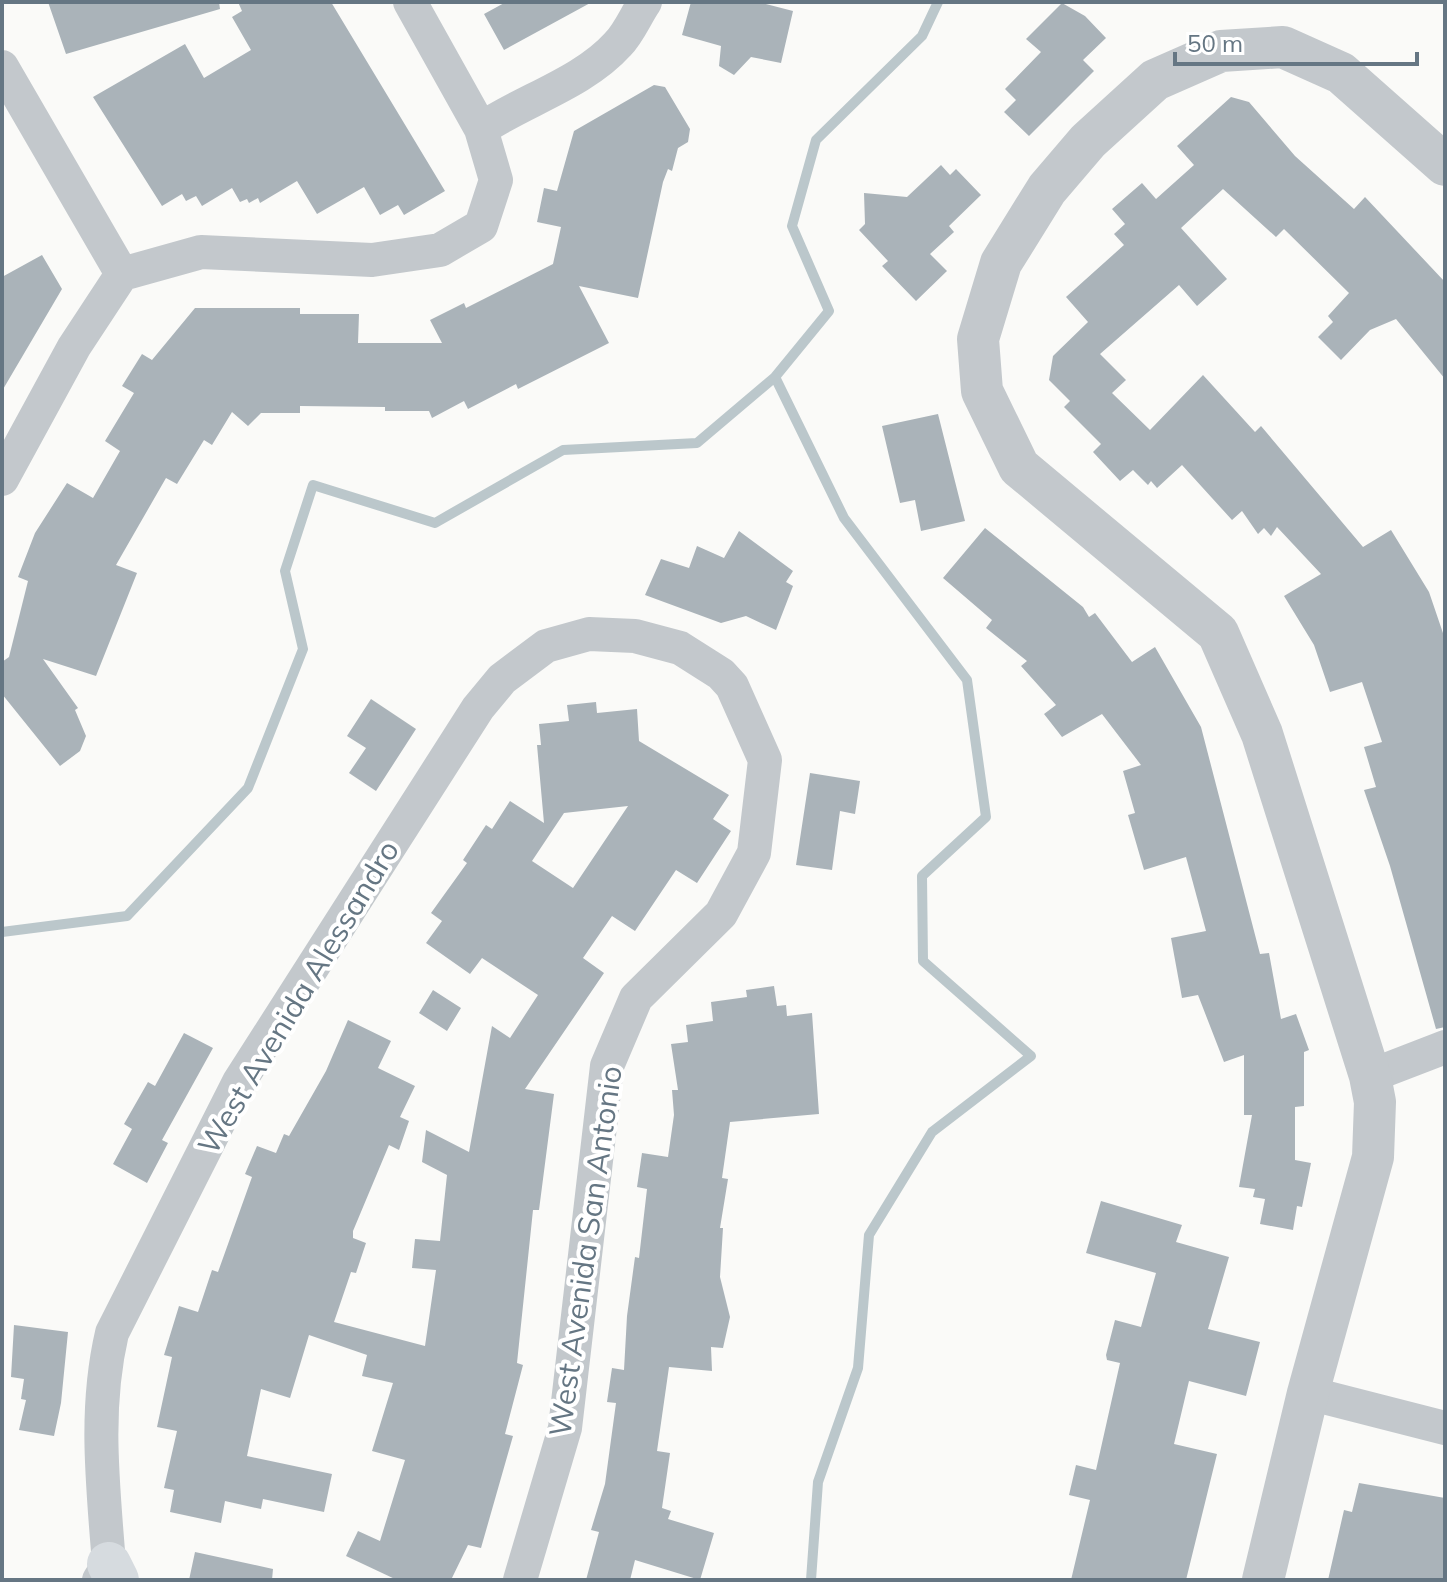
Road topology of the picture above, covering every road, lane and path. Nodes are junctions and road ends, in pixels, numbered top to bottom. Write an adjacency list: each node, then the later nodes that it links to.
1 (410, 2): 4 (street)
2 (645, 2): 4 (street)
3 (2, 67): 6 (street)
4 (481, 129): 6 (street)
5 (1445, 165): 10 (street)
6 (122, 274): 7 (street)
7 (2, 479)
8 (732, 686): 13 (street, West Avenida Alessandro); 14 (street, West Avenida San Antonio)
9 (1445, 1047): 10 (street)
10 (1370, 1076): 11 (street)
11 (1308, 1393): 12 (street); 15 (street)
12 (1445, 1428)
13 (108, 1575)
14 (520, 1580)
15 (1263, 1580)

